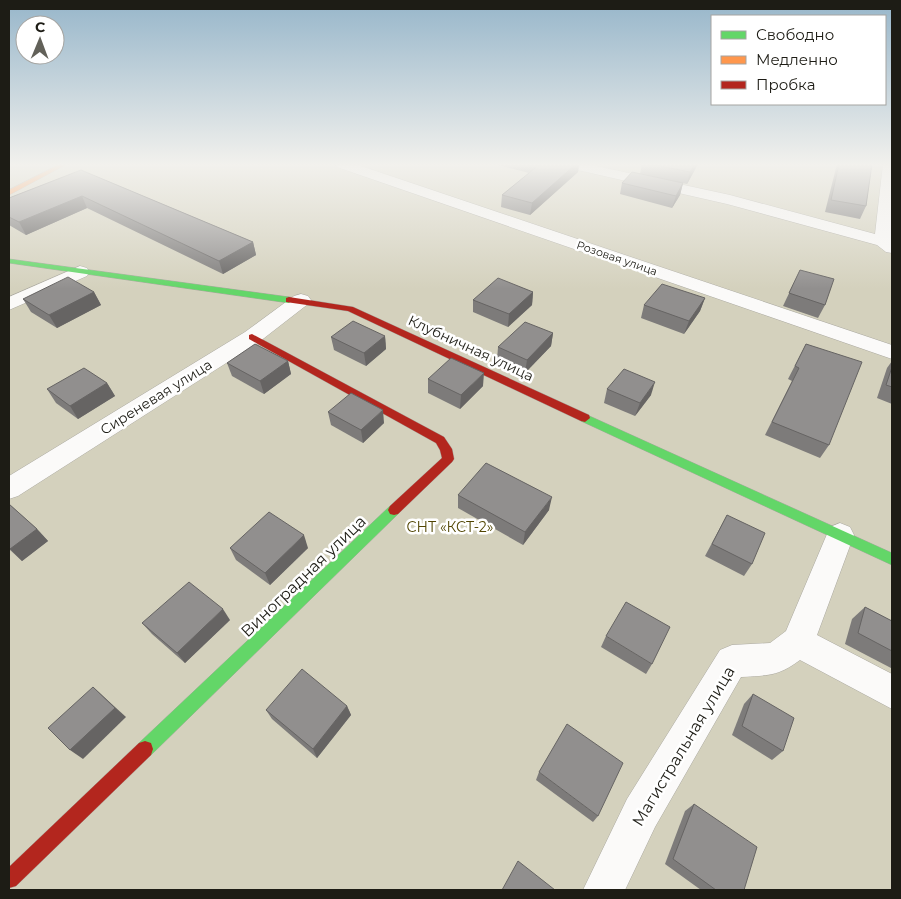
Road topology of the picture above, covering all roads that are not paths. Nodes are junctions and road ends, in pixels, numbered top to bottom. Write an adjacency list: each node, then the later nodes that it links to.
1 (465, 206): 10 (street, Розовая улица)
2 (751, 206): 4 (street)
3 (888, 206): 4 (street)
4 (887, 244)
5 (9, 261): 6 (street, Клубничная улица)
6 (80, 272): 7 (street, Клубничная улица); 8 (street)
7 (301, 300): 9 (street, Сиреневая улица); 12 (street, Клубничная улица)
8 (9, 304)
9 (252, 337): 11 (street, Сиреневая улица); 16 (street, Виноградная улица)
10 (892, 352)
11 (9, 489)
12 (840, 535): 13 (street, Клубничная улица); 14 (street)
13 (892, 559)
14 (798, 642): 15 (street); 17 (street, Магистральная улица)
15 (892, 692)
16 (9, 879)
17 (604, 890)

